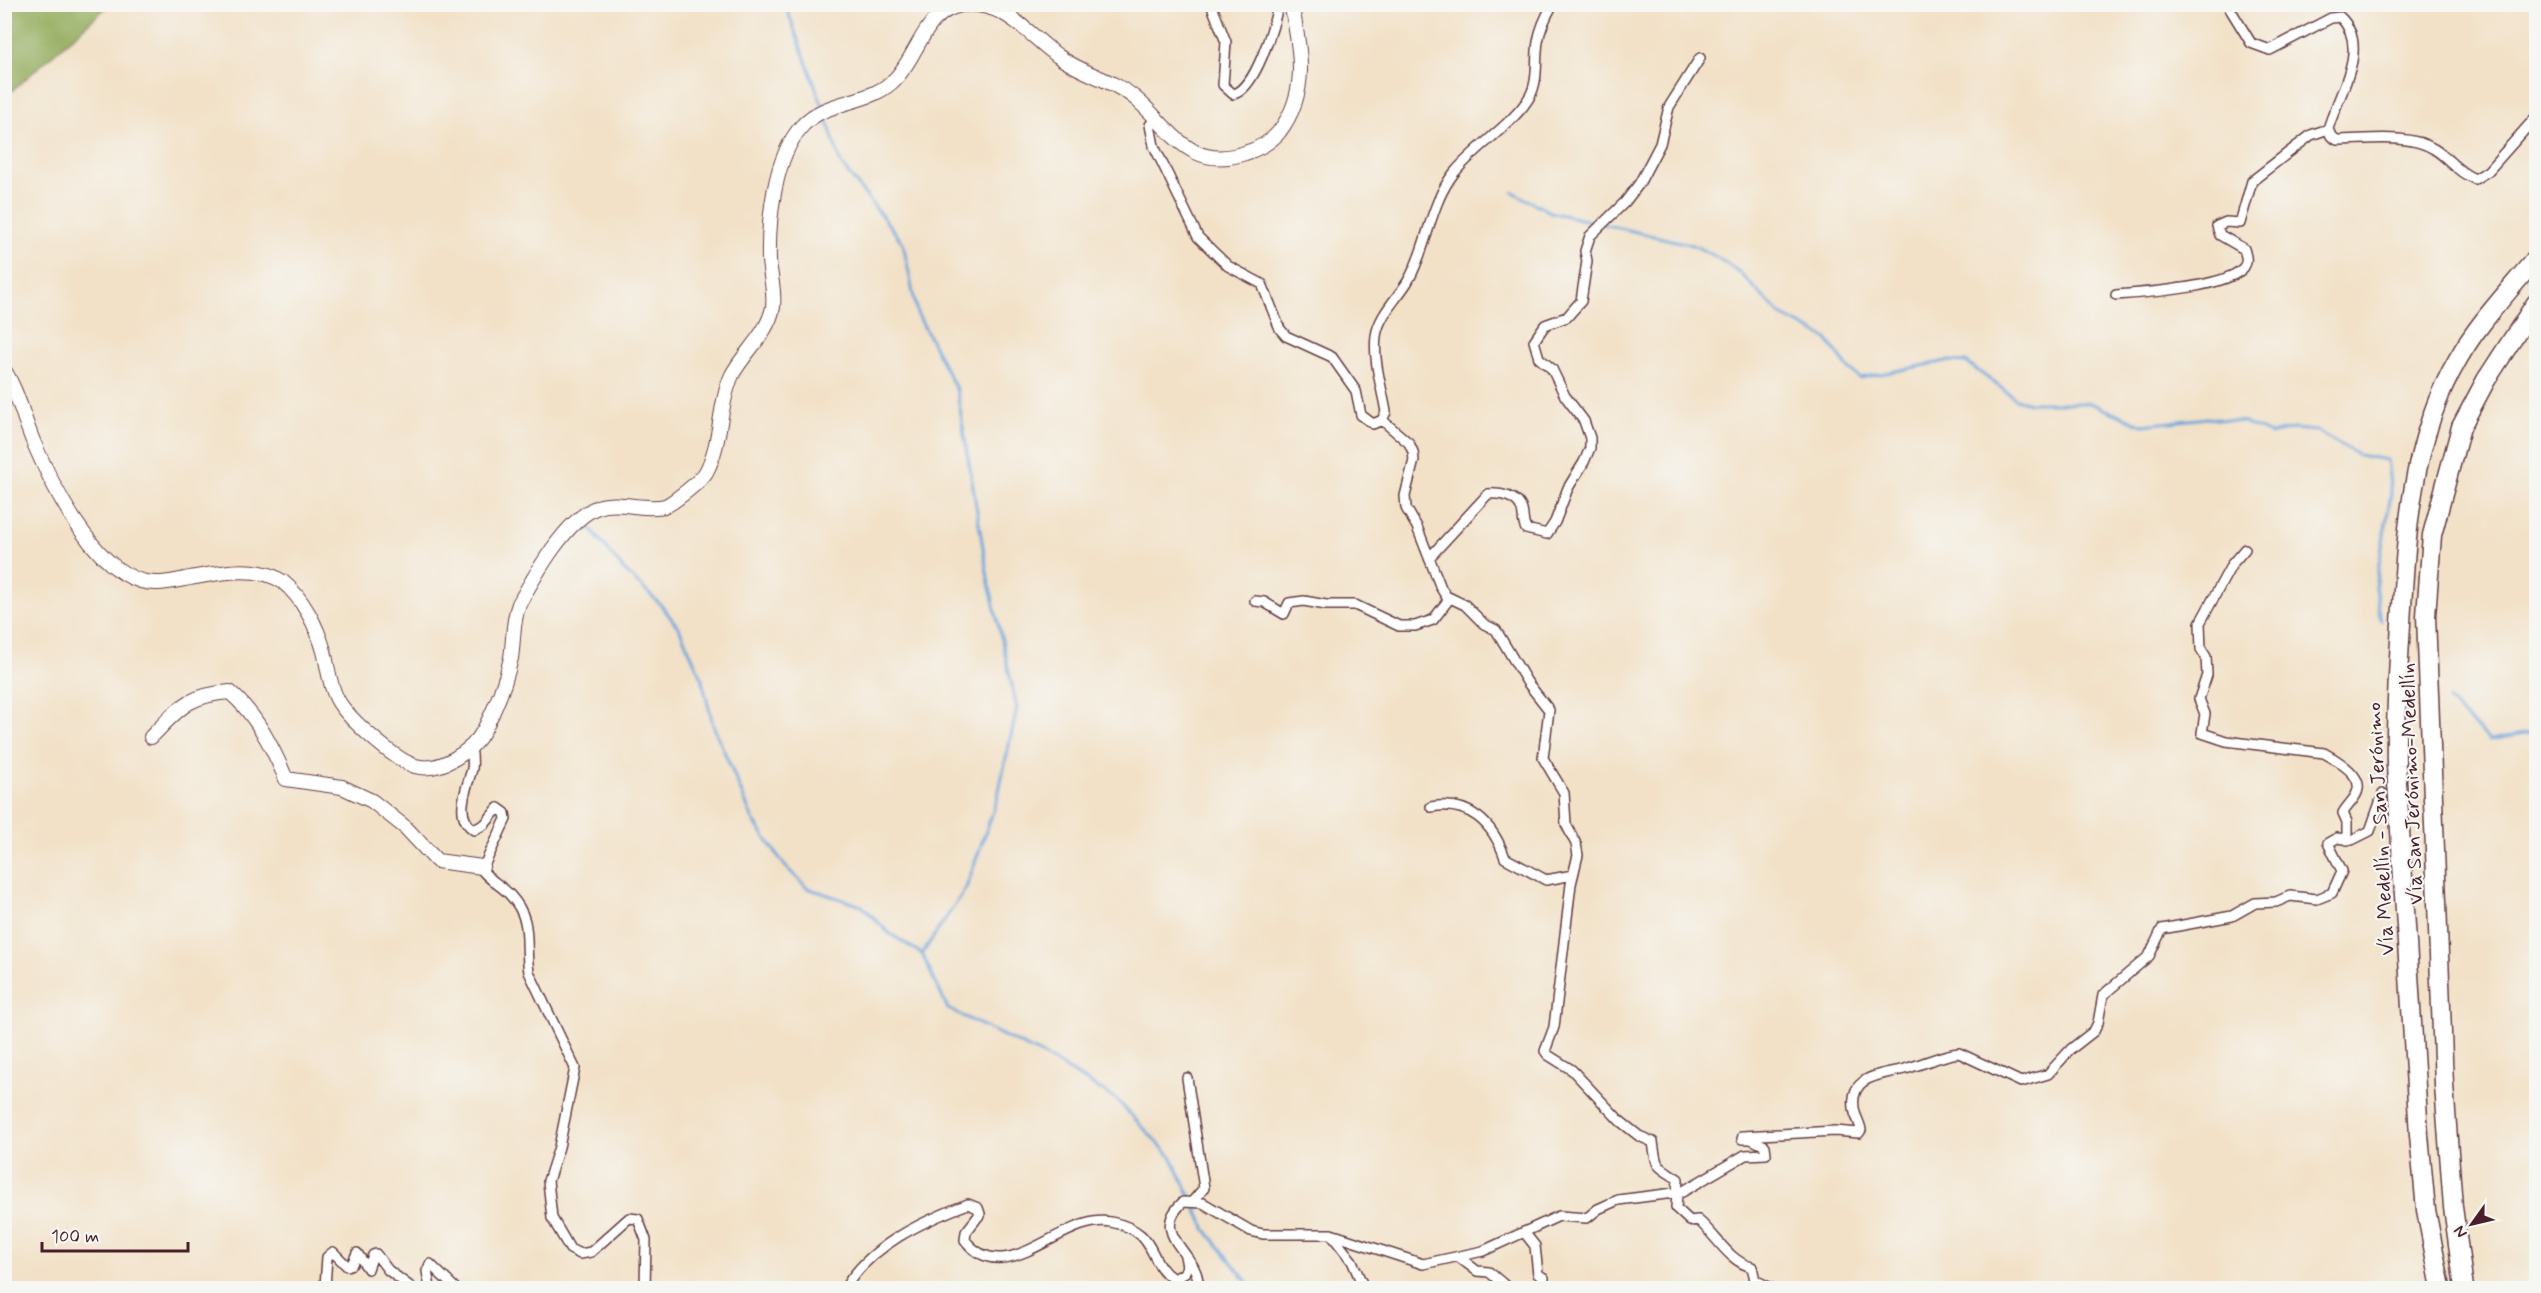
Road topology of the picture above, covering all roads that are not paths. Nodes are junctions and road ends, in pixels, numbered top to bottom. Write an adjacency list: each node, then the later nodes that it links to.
1 (1211, 4): 2 (street)
2 (1278, 4)
3 (1291, 4): 8 (main road)
4 (1553, 4): 14 (street)
5 (2227, 4): 9 (street)
6 (1700, 58): 16 (street)
7 (2536, 117): 9 (street)
8 (1156, 118): 14 (street); 20 (main road)
9 (2328, 129): 11 (street)
10 (2536, 258): 44 (highway, Vía Medellín - San Jerónimo)
11 (2116, 294)
12 (2536, 303): 45 (highway, Vía San Jerónimo-Medellín)
13 (4, 370): 20 (main road)
14 (1382, 420): 16 (street)
15 (2245, 549): 23 (street)
16 (1429, 558): 17 (street)
17 (1450, 598): 18 (street); 25 (street)
18 (1255, 601)
19 (151, 737): 24 (main road)
20 (471, 746): 24 (street)
21 (2383, 794): 23 (street)
22 (1431, 807): 25 (street)
23 (2347, 840): 27 (street)
24 (482, 867): 38 (street)
25 (1573, 875): 27 (street)
26 (1187, 1078): 28 (street)
27 (1676, 1193): 29 (street); 43 (street)
28 (1188, 1201): 30 (street); 31 (street)
29 (1524, 1232): 32 (street); 33 (street)
30 (1331, 1234): 32 (street); 41 (street)
31 (1185, 1256): 39 (street); 40 (street)
32 (1460, 1258): 42 (street)
33 (1544, 1278)
34 (325, 1287): 35 (street)
35 (412, 1288)
36 (430, 1288): 37 (street)
37 (455, 1288)
38 (645, 1288)
39 (844, 1288)
40 (1194, 1288)
41 (1364, 1288)
42 (1508, 1288)
43 (1770, 1288)
44 (2441, 1288)
45 (2464, 1288)

